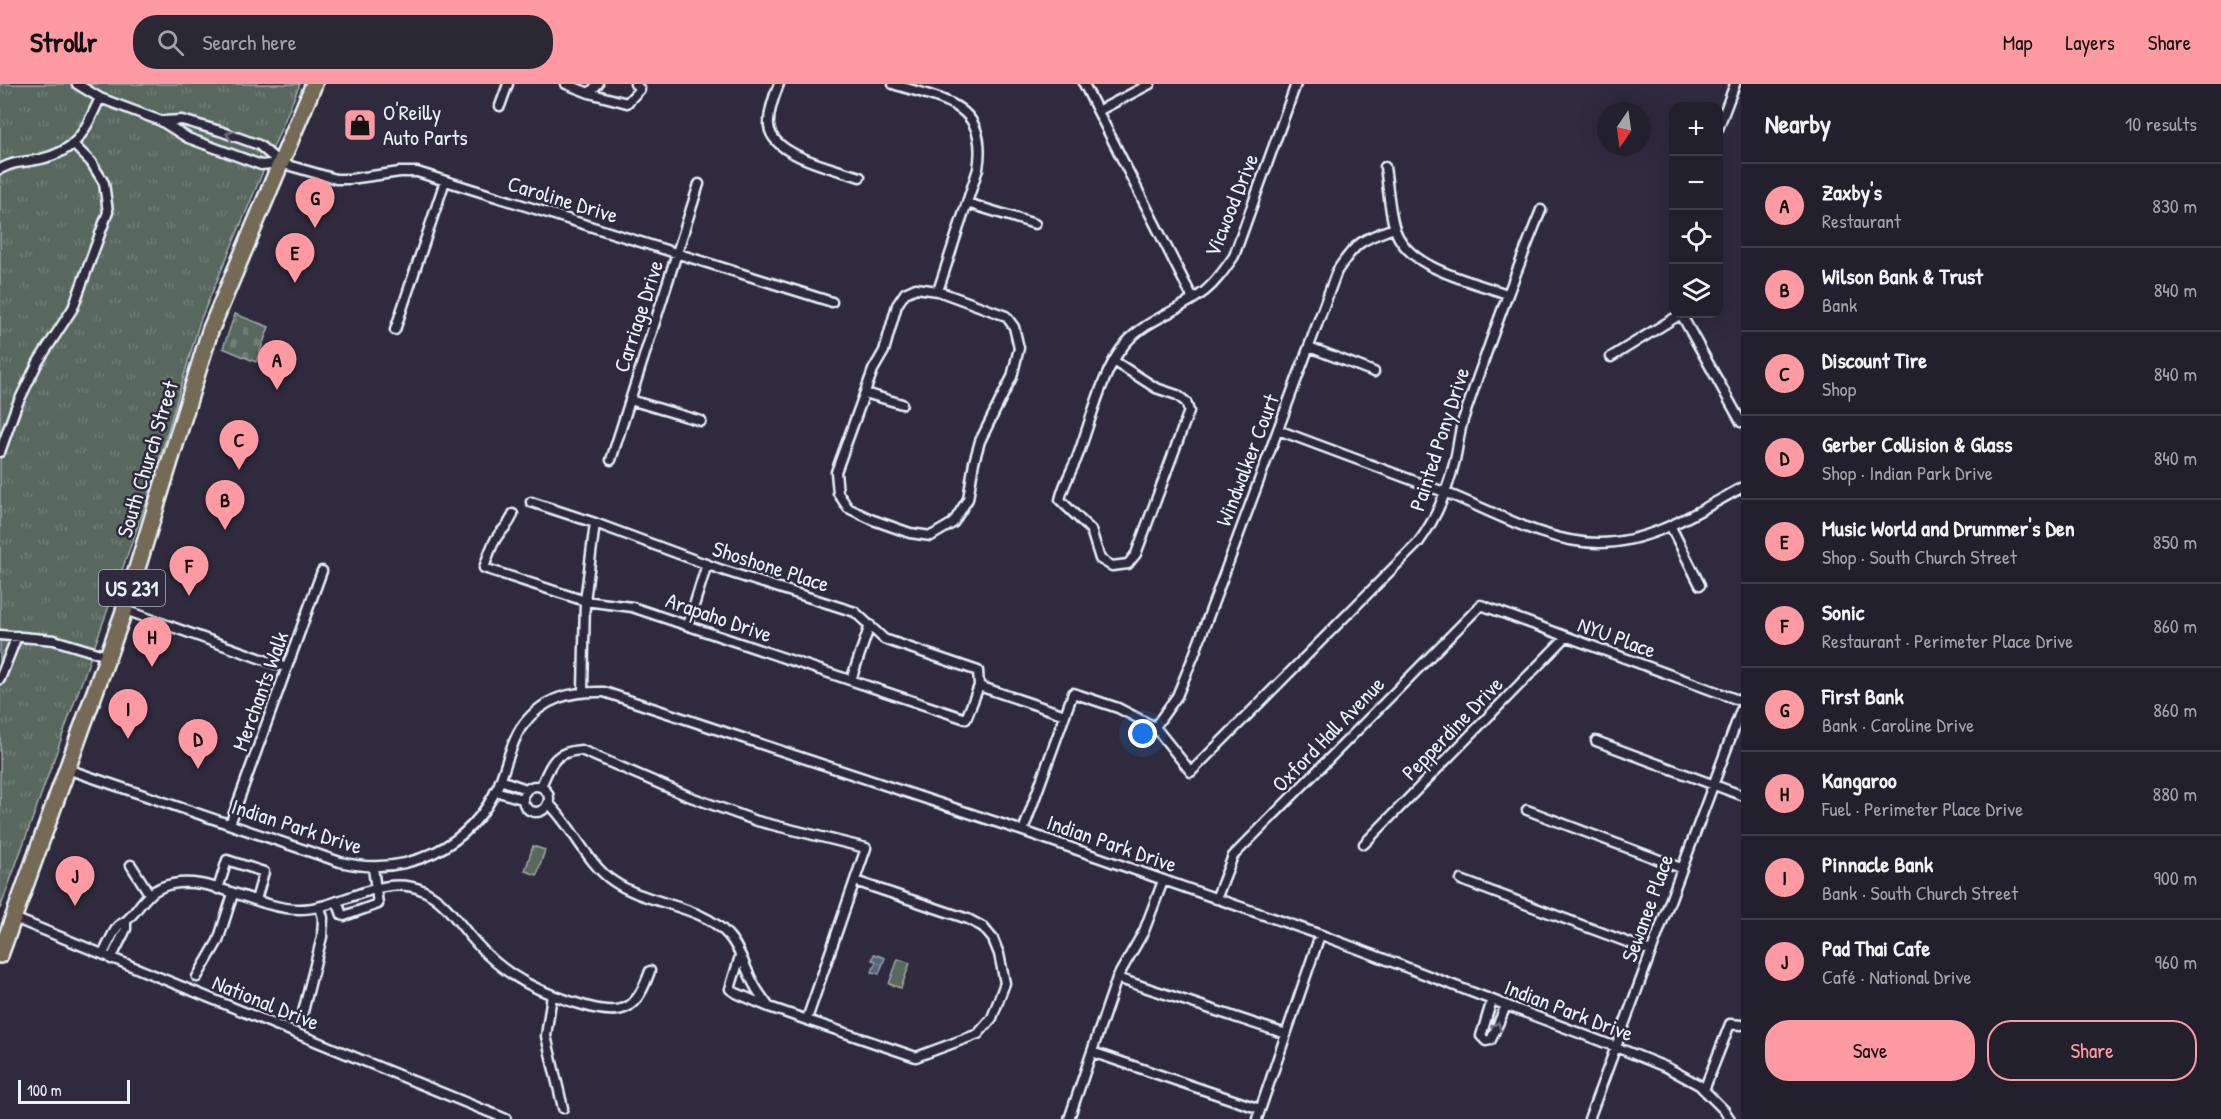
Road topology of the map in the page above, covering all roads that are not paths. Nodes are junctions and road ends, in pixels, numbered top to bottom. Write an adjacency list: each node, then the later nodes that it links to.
1 (77, 84): 14 (street)
2 (314, 84): 20 (highway, South Church Street / US 231)
3 (508, 84): 15 (street)
4 (566, 84): 13 (street)
5 (598, 84): 13 (street)
6 (635, 84): 13 (street)
7 (779, 84): 23 (street)
8 (893, 84): 26 (street)
9 (1084, 84): 16 (street)
10 (1150, 84): 16 (street)
11 (1296, 84): 33 (street, Vicwood Drive)
12 (1735, 84): 17 (street)
13 (588, 93)
14 (100, 98): 18 (street); 19 (street)
15 (500, 106)
16 (1098, 111): 33 (street)
17 (1723, 118)
18 (161, 121): 20 (street); 20 (street, one-way to 18)
19 (74, 145): 22 (street); 48 (street)
20 (280, 163): 24 (street, Caroline Drive); 61 (highway, South Church Street / US 231)
21 (1385, 167): 29 (street)
22 (0, 169)
23 (860, 177)
24 (445, 181): 30 (street, Caroline Drive); 37 (street)
25 (699, 183): 30 (street, Carriage Drive)
26 (967, 203): 28 (street); 31 (street)
27 (1541, 210): 32 (street, Painted Pony Drive)
28 (1035, 224)
29 (1394, 228): 32 (street); 38 (street, Windwalker Court)
30 (677, 253): 34 (street, Caroline Drive); 43 (street, Carriage Drive)
31 (938, 291): 42 (street); 42 (street)
32 (1507, 294): 51 (street, Painted Pony Drive)
33 (1193, 299): 40 (street, Vicwood Drive)
34 (832, 302)
35 (1674, 318): 39 (street)
36 (1683, 318): 46 (street)
37 (395, 330)
38 (1309, 347): 41 (street); 47 (street, Windwalker Court)
39 (1611, 357)
40 (1114, 361): 40 (street, Vicwood Drive)
41 (1374, 372)
42 (865, 393): 44 (street)
43 (630, 400): 45 (street); 49 (street, Carriage Drive)
44 (902, 405)
45 (701, 421)
46 (1741, 422)
47 (1278, 430): 51 (street); 76 (street, Windwalker Court)
48 (0, 452)
49 (611, 460)
50 (1741, 488): 55 (street)
51 (1445, 492): 55 (street); 76 (street, Painted Pony Drive)
52 (531, 502): 54 (street, Shoshone Place)
53 (513, 514): 59 (street, Arapaho Drive)
54 (595, 523): 56 (street, Shoshone Place); 59 (street)
55 (1671, 527): 58 (street)
56 (707, 564): 62 (street); 63 (street, Shoshone Place)
57 (322, 571): 68 (street, Merchants Walk)
58 (1700, 585)
59 (585, 601): 62 (street, Arapaho Drive); 72 (street)
60 (1481, 605): 66 (street, NYU Place); 101 (street, Oxford Hall Avenue)
61 (124, 610): 67 (highway, South Church Street / US 231); 68 (street)
62 (688, 625): 70 (street, Arapaho Drive)
63 (870, 626): 70 (street); 71 (street, Shoshone Place)
64 (0, 635): 65 (street)
65 (17, 636): 67 (street); 69 (street)
66 (1565, 638): 73 (street, NYU Place); 90 (street, Pepperdine Drive)
67 (107, 656): 78 (highway, South Church Street / US 231)
68 (287, 668): 88 (street, Merchants Walk)
69 (0, 679)
70 (852, 680): 71 (street, Arapaho Drive)
71 (979, 686): 75 (street)
72 (583, 691): 79 (street, Indian Park Drive); 89 (street, Indian Park Drive)
73 (1741, 701)
74 (1741, 710): 81 (street, Sewanee Place)
75 (1065, 715): 76 (street); 89 (street)
76 (1155, 727)
77 (1596, 741): 81 (street)
78 (67, 769): 88 (street, Indian Park Drive); 105 (highway, South Church Street / US 231)
79 (501, 780): 82 (street); 83 (street, Indian Park Drive)
80 (541, 786): 82 (street); 86 (street); 96 (street)
81 (1713, 786): 84 (street); 93 (street, Sewanee Place)
82 (526, 789): 85 (street)
83 (495, 791): 85 (street); 92 (street, Indian Park Drive)
84 (1741, 795)
85 (522, 799): 86 (street)
86 (548, 804): 110 (street)
87 (1527, 810): 93 (street)
88 (230, 824): 92 (street, Indian Park Drive)
89 (1023, 831): 94 (street, Indian Park Drive)
90 (1364, 844)
91 (131, 865): 100 (street)
92 (373, 868): 97 (street)
93 (1681, 868): 107 (street, Sewanee Place)
94 (1163, 880): 101 (street, Indian Park Drive); 113 (street)
95 (1461, 880): 107 (street)
96 (855, 881): 119 (street); 119 (street)
97 (376, 889): 103 (street); 103 (street); 114 (street)
98 (218, 890): 99 (street); 100 (street); 102 (street)
99 (233, 894): 102 (street); 112 (street)
100 (150, 895): 109 (street)
101 (1216, 899): 106 (street, Indian Park Drive)
102 (256, 900): 104 (street)
103 (337, 901): 104 (street)
104 (320, 907): 118 (street)
105 (14, 918): 108 (highway, South Church Street / US 231); 109 (street, National Drive)
106 (1320, 935): 115 (street, Indian Park Drive); 121 (street)
107 (1651, 951): 122 (street, Sewanee Place)
108 (0, 955)
109 (107, 956): 127 (street, National Drive)
110 (740, 956): 117 (street); 117 (street)
111 (650, 971): 114 (street)
112 (197, 977)
113 (1117, 978): 121 (street); 123 (street)
114 (552, 995): 125 (street)
115 (1492, 1000): 116 (street, Indian Park Drive); 116 (street, one-way to 116)
116 (1506, 1005): 122 (street, Indian Park Drive)
117 (769, 1007): 119 (street)
118 (303, 1012)
119 (807, 1019)
120 (1741, 1025): 124 (street)
121 (1286, 1034): 126 (street)
122 (1616, 1047): 124 (street, Indian Park Drive); 130 (street, Sewanee Place)
123 (1092, 1052): 126 (street); 128 (street)
124 (1704, 1090): 131 (street, Indian Park Drive)
125 (563, 1108)
126 (1260, 1109): 129 (street)
127 (506, 1119)
128 (1069, 1119)
129 (1257, 1119)
130 (1589, 1119)
131 (1730, 1119)

